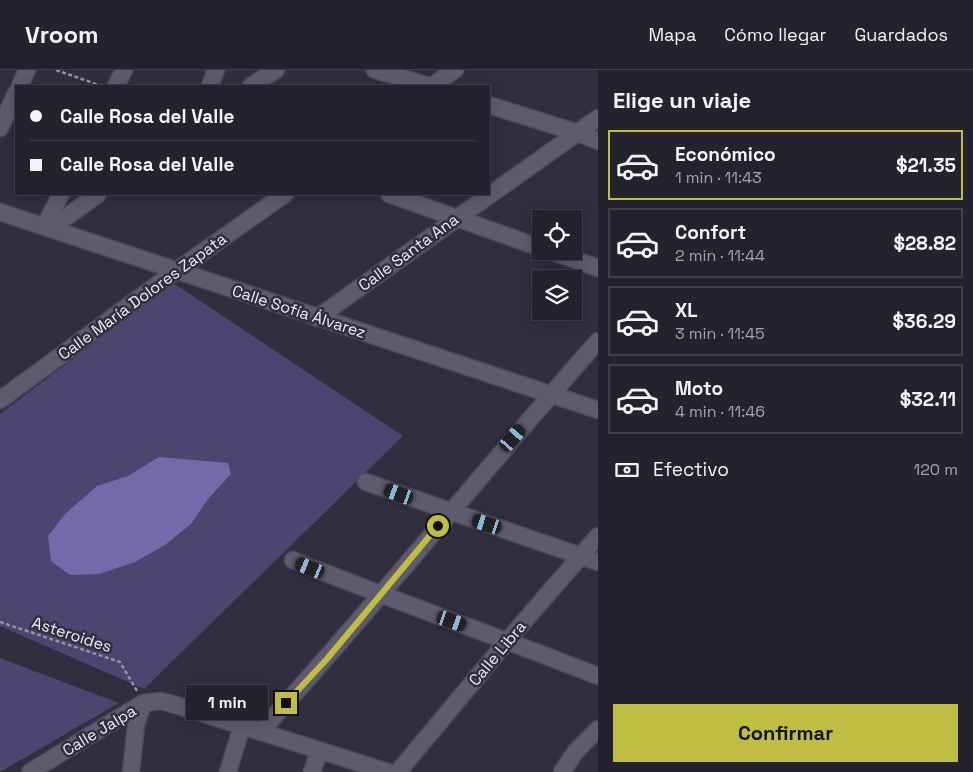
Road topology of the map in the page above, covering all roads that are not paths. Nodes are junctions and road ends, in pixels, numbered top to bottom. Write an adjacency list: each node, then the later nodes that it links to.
1 (27, 70): 7 (street)
2 (124, 70): 8 (street)
3 (216, 70): 9 (street)
4 (276, 70): 10 (street)
5 (375, 70): 11 (street)
6 (455, 70): 12 (street)
7 (20, 85)
8 (116, 85)
9 (210, 85)
10 (253, 85)
11 (427, 85)
12 (432, 85)
13 (15, 95): 16 (street)
14 (490, 105): 17 (street)
15 (598, 118): 17 (street, Calle Santa Ana)
16 (0, 128)
17 (578, 133): 18 (street); 19 (street, Calle Santa Ana)
18 (598, 142)
19 (490, 194)
20 (61, 195): 27 (street)
21 (96, 195): 27 (street)
22 (284, 195): 31 (street, Calle María Dolores Zapata)
23 (393, 195): 26 (street)
24 (489, 195): 26 (street, Calle Santa Ana)
25 (0, 212): 27 (street, Calle Sofía Álvarez)
26 (456, 218): 28 (street); 32 (street, Calle Santa Ana)
27 (47, 228): 31 (street, Calle Sofía Álvarez)
28 (532, 245)
29 (576, 260): 30 (street)
30 (598, 268)
31 (176, 271): 32 (street, Calle Sofía Álvarez); 35 (street, Calle María Dolores Zapata)
32 (317, 318): 34 (street, Calle Sofía Álvarez)
33 (598, 341): 34 (street)
34 (551, 394): 36 (street, Calle Sofía Álvarez); 38 (street)
35 (0, 400)
36 (598, 410)
37 (366, 482): 38 (street)
38 (449, 512): 40 (street); 43 (street)
39 (598, 536): 40 (street, Calle Libra)
40 (581, 556): 42 (street); 44 (street, Calle Libra)
41 (294, 560): 43 (street)
42 (598, 562)
43 (379, 595): 44 (street); 49 (street)
44 (508, 640): 45 (street); 56 (street, Calle Libra)
45 (598, 676)
46 (144, 703): 47 (street); 51 (street, Calle Jalpa); 52 (street)
47 (242, 726): 49 (street); 53 (street)
48 (598, 729): 57 (street)
49 (260, 732): 50 (street)
50 (319, 750): 54 (street); 55 (street)
51 (30, 772)
52 (130, 772)
53 (228, 772)
54 (312, 772)
55 (388, 772)
56 (398, 772)
57 (562, 772)

